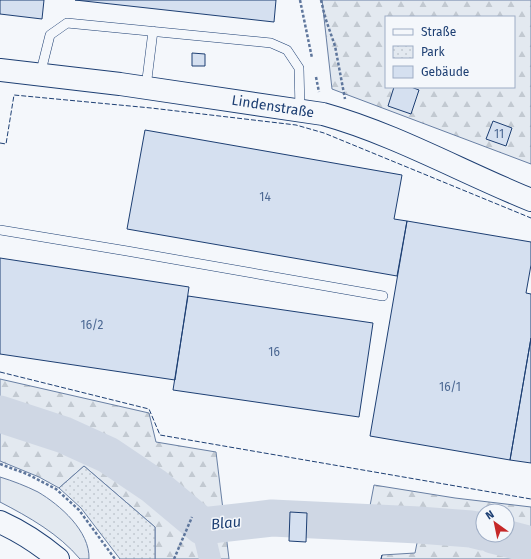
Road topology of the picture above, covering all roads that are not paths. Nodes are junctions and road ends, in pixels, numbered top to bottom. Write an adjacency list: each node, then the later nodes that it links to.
1 (153, 31): 3 (lane); 4 (lane); 5 (lane)
2 (0, 73): 3 (street, Lindenstraße)
3 (40, 75): 4 (street, Lindenstraße)
4 (146, 87): 5 (street, Lindenstraße)
5 (300, 110): 6 (street, Lindenstraße)
6 (531, 200)
7 (0, 230): 8 (lane)
8 (383, 296)
9 (0, 522): 10 (street)
10 (50, 552)

